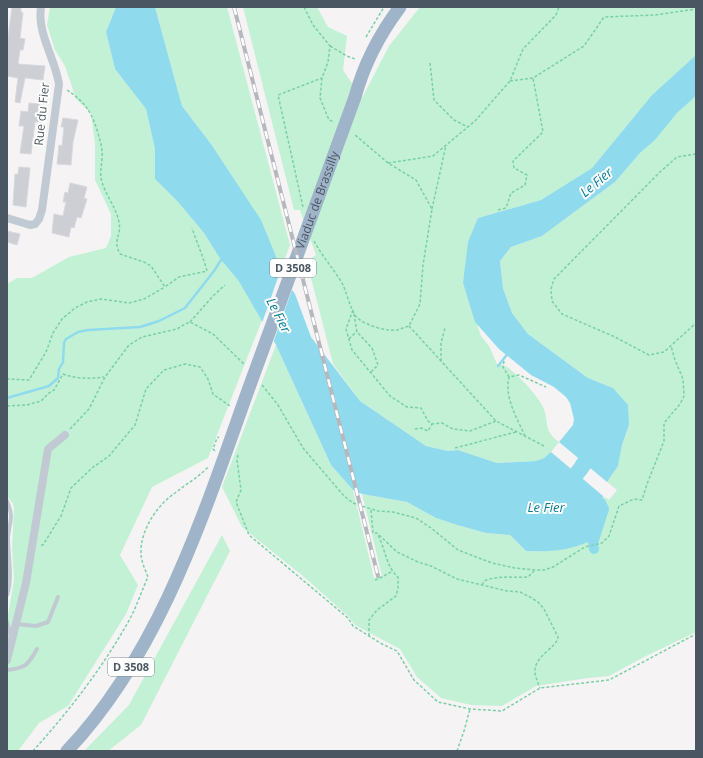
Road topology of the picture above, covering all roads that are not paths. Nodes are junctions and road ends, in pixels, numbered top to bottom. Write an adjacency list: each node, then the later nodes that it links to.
1 (41, 7): 5 (street, Rue du Fier)
2 (400, 7): 4 (highway, D 3508)
3 (408, 7): 4 (highway, D 3508)
4 (355, 97): 17 (highway, Viaduc de Brassilly / D 3508)
5 (7, 218)
6 (65, 435): 12 (street)
7 (7, 501): 8 (lane)
8 (7, 537): 9 (lane)
9 (7, 595)
10 (58, 597): 12 (lane)
11 (7, 622): 13 (lane)
12 (16, 624): 13 (street)
13 (12, 640): 15 (street)
14 (37, 649): 16 (lane)
15 (7, 660)
16 (7, 670)
17 (67, 751)

